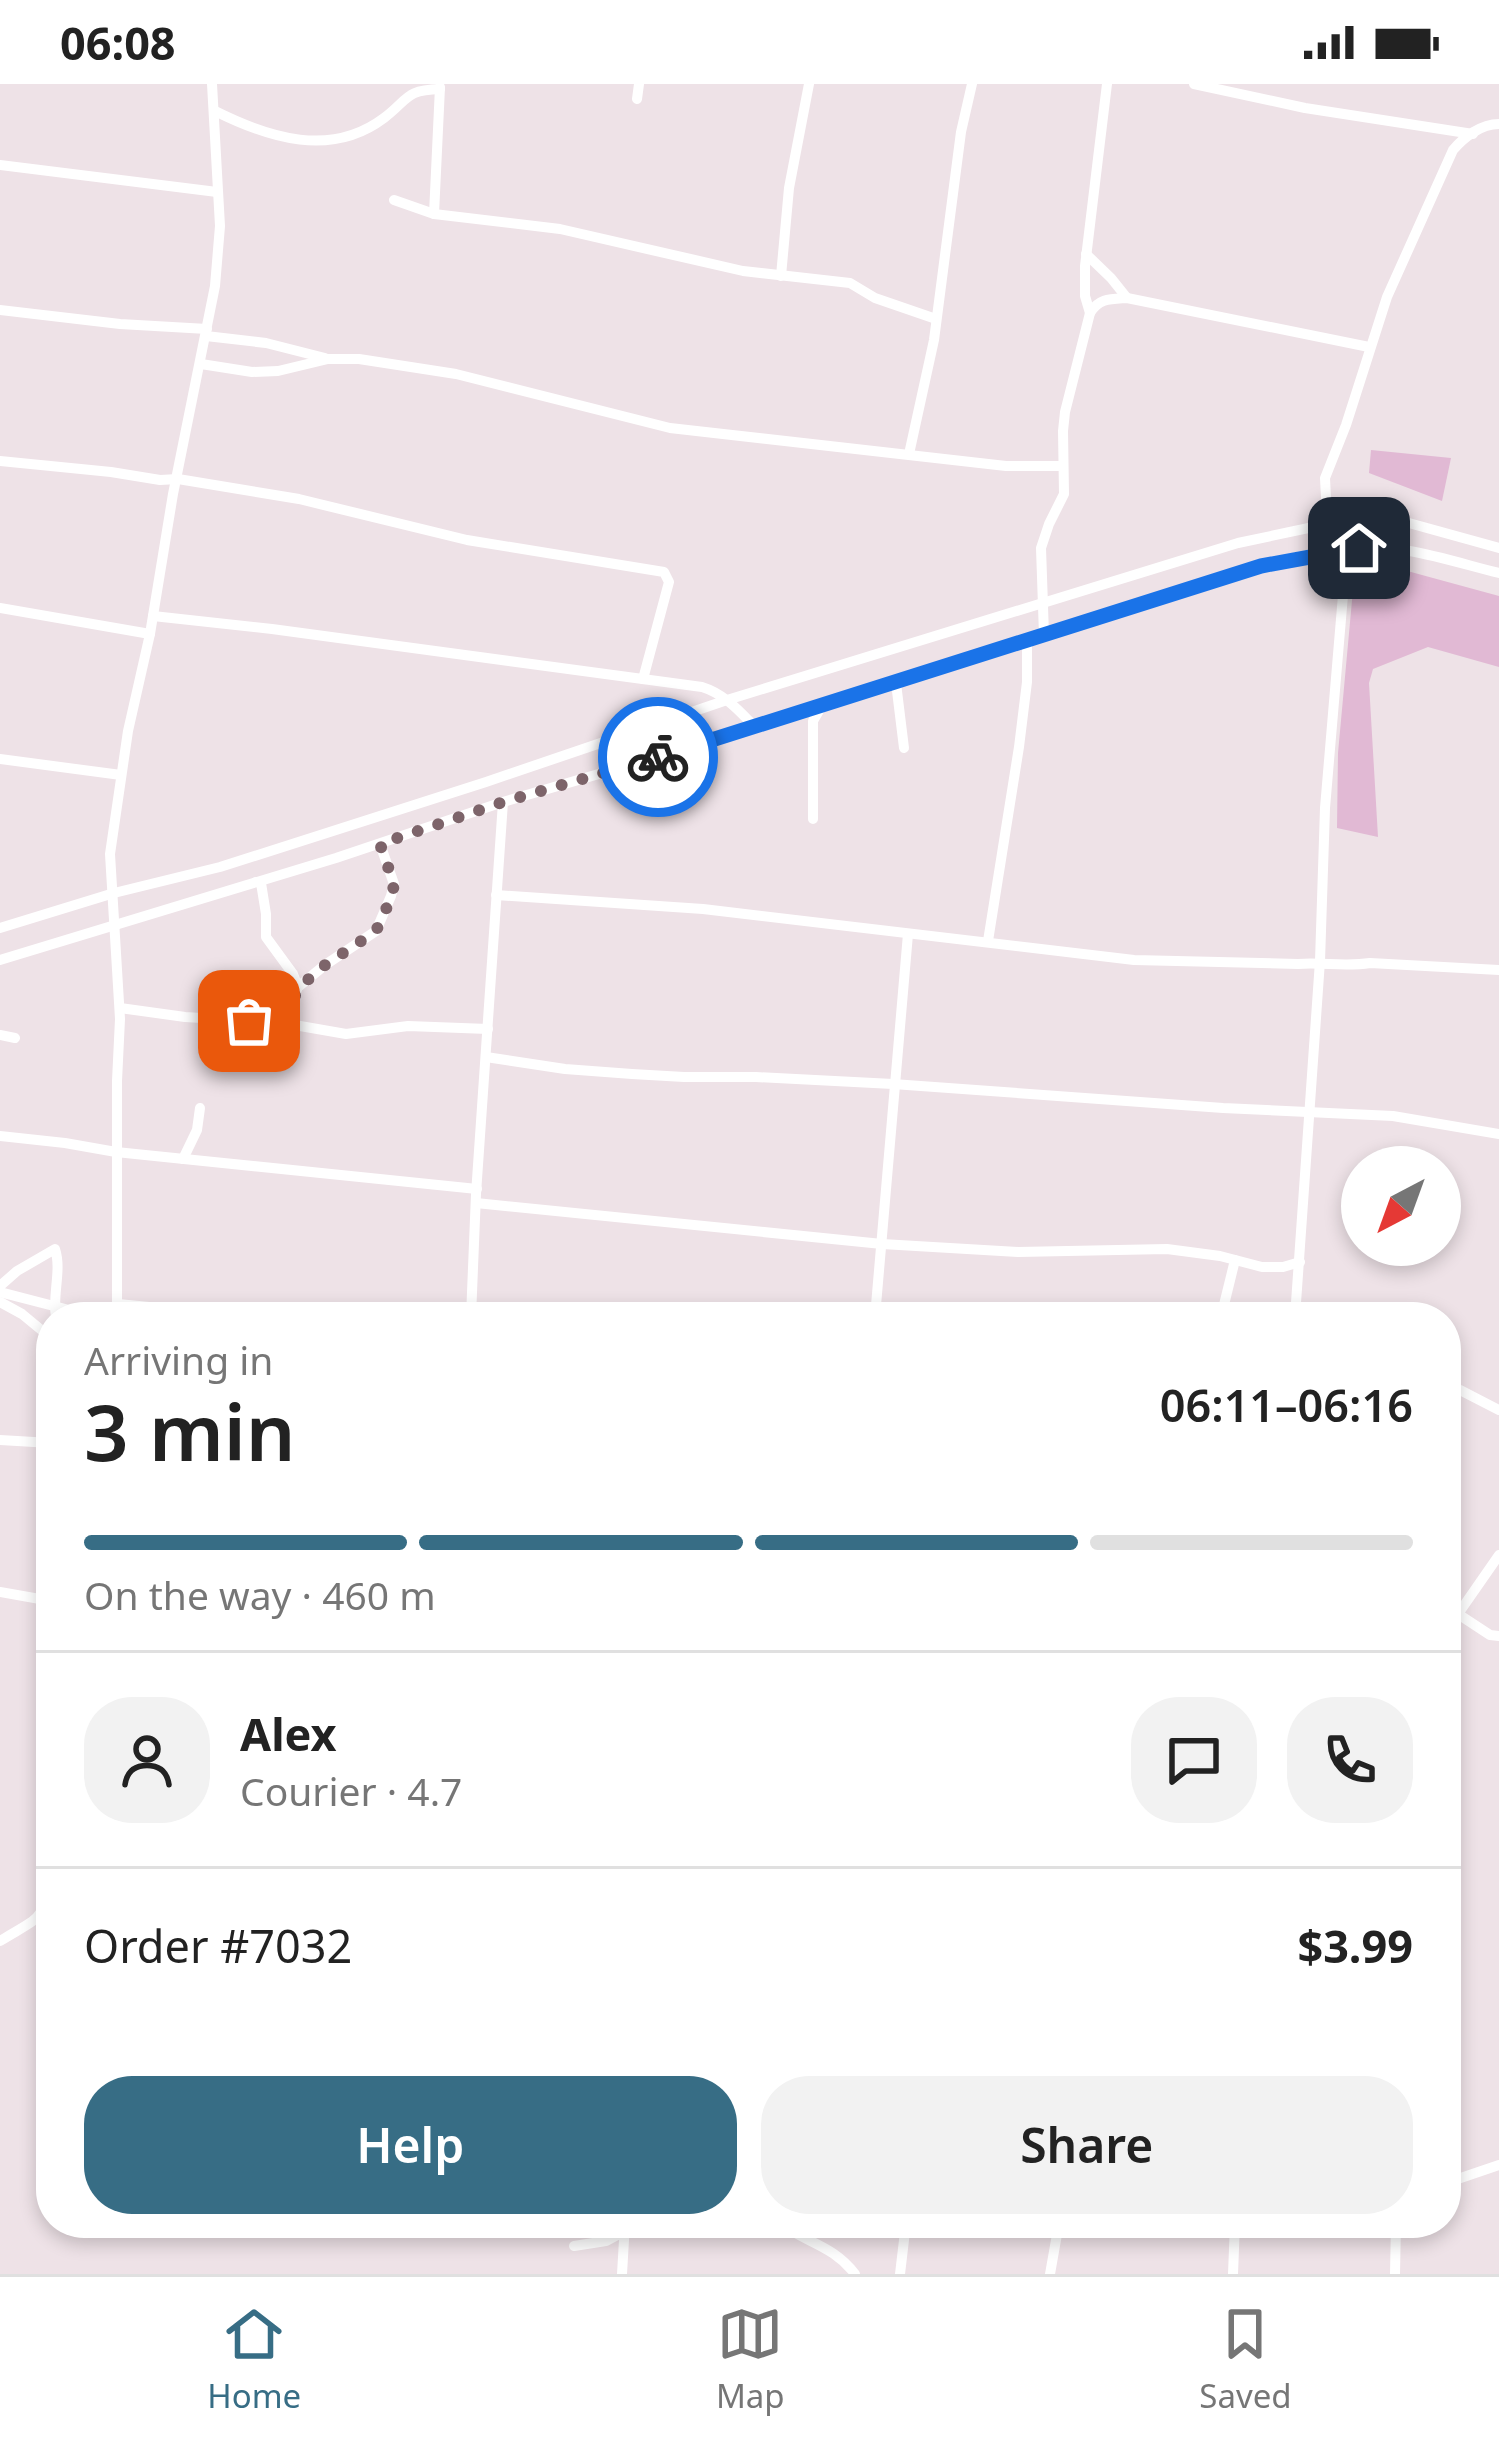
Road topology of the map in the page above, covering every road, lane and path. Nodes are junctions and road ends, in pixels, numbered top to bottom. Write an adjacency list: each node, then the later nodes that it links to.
1 (212, 84): 9 (street)
2 (639, 84): 8 (street)
3 (808, 84): 17 (street)
4 (972, 84): 21 (street)
5 (1107, 84): 16 (street)
6 (1194, 84): 11 (street)
7 (440, 87): 9 (street); 15 (street)
8 (637, 99)
9 (215, 111): 13 (street)
10 (1499, 124): 11 (street)
11 (1473, 134): 23 (street)
12 (0, 165): 13 (street)
13 (217, 192): 22 (street)
14 (394, 200): 15 (street)
15 (434, 214): 17 (street)
16 (1086, 254): 18 (street); 20 (street)
17 (781, 276): 21 (street)
18 (1127, 298): 20 (street); 23 (street)
19 (0, 310): 22 (street)
20 (1090, 313): 28 (street)
21 (936, 319): 26 (street)
22 (206, 332): 24 (street); 25 (street)
23 (1369, 347): 30 (street)
24 (328, 359): 25 (street); 26 (street)
25 (201, 364): 29 (street)
26 (909, 454): 28 (street)
27 (0, 460): 29 (street)
28 (1063, 466): 34 (street)
29 (178, 479): 36 (street); 40 (street)
30 (1337, 522): 31 (street); 32 (street); 34 (street)
31 (1347, 548): 33 (street); 38 (street); 59 (street)
32 (1499, 548)
33 (1499, 573)
34 (1041, 605): 38 (street); 42 (street)
35 (0, 608): 37 (street)
36 (153, 616): 37 (street); 40 (street)
37 (150, 634): 47 (street)
38 (1043, 635): 39 (street)
39 (1028, 639): 41 (street); 57 (street)
40 (643, 679): 42 (street)
41 (896, 683): 43 (street); 45 (street)
42 (727, 700): 44 (street); 52 (street)
43 (823, 706): 44 (street); 49 (street)
44 (756, 728): 48 (street)
45 (904, 748)
46 (0, 759): 47 (street)
47 (121, 775): 52 (street)
48 (503, 802): 50 (street); 53 (street)
49 (813, 819)
50 (380, 844): 51 (street); 61 (street)
51 (256, 882): 54 (street); 61 (street)
52 (114, 893): 54 (street); 55 (street)
53 (496, 895): 56 (street); 64 (street)
54 (112, 924): 58 (street); 62 (street)
55 (0, 928)
56 (908, 934): 57 (street); 68 (street)
57 (988, 941): 59 (street)
58 (0, 960)
59 (1320, 961): 60 (street); 70 (street)
60 (1499, 970)
61 (298, 988): 63 (street)
62 (120, 1008): 63 (street); 73 (street)
63 (284, 1023): 64 (street)
64 (488, 1030): 67 (street)
65 (0, 1035): 66 (street)
66 (15, 1038)
67 (486, 1057): 68 (street); 75 (street)
68 (893, 1084): 70 (street); 76 (street)
69 (200, 1108): 74 (street)
70 (1309, 1111): 71 (street); 78 (street)
71 (1499, 1134)
72 (0, 1136): 73 (street)
73 (116, 1153): 74 (street); 81 (street)
74 (183, 1159): 75 (street)
75 (476, 1196): 76 (street); 82 (street)
76 (882, 1244): 77 (street); 83 (street)
77 (1235, 1260): 78 (street); 84 (street)
78 (1300, 1262): 85 (street)
79 (0, 1289): 80 (street); 87 (street)
80 (56, 1302)
81 (116, 1302)
82 (472, 1302)
83 (876, 1302)
84 (1225, 1302)
85 (1296, 1302)
86 (0, 1303): 88 (street)
87 (36, 1304)
88 (36, 1326)
89 (1461, 1391): 90 (street)
90 (1499, 1410)
91 (0, 1440): 92 (street)
92 (36, 1441)
93 (1499, 1556): 96 (street)
94 (0, 1592): 95 (street)
95 (36, 1598)
96 (1461, 1610)
97 (1461, 1616): 98 (street)
98 (1499, 1636)
99 (36, 1918): 100 (street)
100 (0, 1941)
101 (1499, 2165): 102 (street)
102 (1461, 2178)
103 (610, 2238): 110 (street)
104 (624, 2238): 112 (street)
105 (809, 2238): 111 (street)
106 (904, 2238): 113 (street)
107 (1057, 2238): 114 (street)
108 (1234, 2238): 115 (street)
109 (1396, 2238): 116 (street)
110 (574, 2246)
111 (850, 2272)
112 (622, 2274)
113 (899, 2274)
114 (1051, 2274)
115 (1233, 2274)
116 (1395, 2274)

